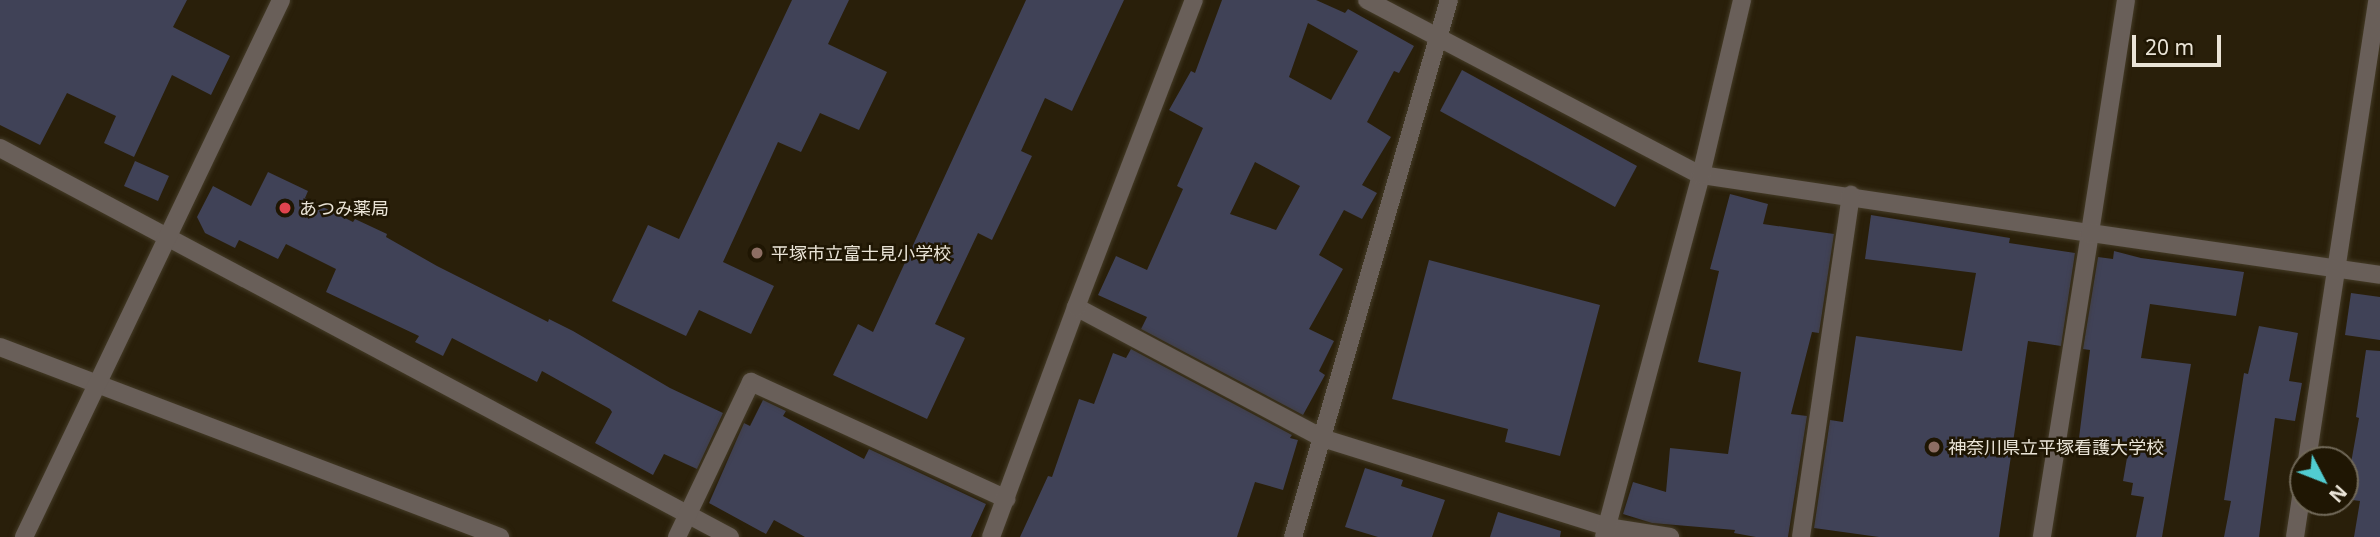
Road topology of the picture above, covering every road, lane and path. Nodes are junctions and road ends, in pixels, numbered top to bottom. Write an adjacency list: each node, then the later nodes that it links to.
1 (281, 0): 13 (street)
2 (1194, 0): 16 (street)
3 (1367, 0): 8 (street)
4 (1449, 0): 8 (street)
5 (1742, 0): 10 (street)
6 (2126, 0): 12 (street)
7 (2378, 0): 14 (street)
8 (1438, 38): 10 (street); 19 (street)
9 (0, 148): 13 (street)
10 (1701, 175): 11 (street); 24 (street)
11 (1851, 195): 12 (street); 32 (street)
12 (2090, 233): 14 (street); 33 (street)
13 (167, 236): 18 (street); 22 (street)
14 (2337, 269): 15 (street); 20 (street)
15 (2380, 275)
16 (1076, 307): 19 (street); 21 (street)
17 (0, 347): 18 (street)
18 (98, 386): 25 (street); 26 (street)
19 (1322, 438): 24 (street); 30 (street)
20 (2309, 446)
21 (1006, 499): 22 (street); 29 (street)
22 (688, 514): 27 (street); 28 (street)
23 (2298, 516): 34 (street)
24 (1606, 532): 31 (street)
25 (24, 537)
26 (500, 537)
27 (677, 537)
28 (730, 537)
29 (991, 537)
30 (1293, 537)
31 (1670, 537)
32 (1801, 537)
33 (2042, 537)
34 (2295, 537)

